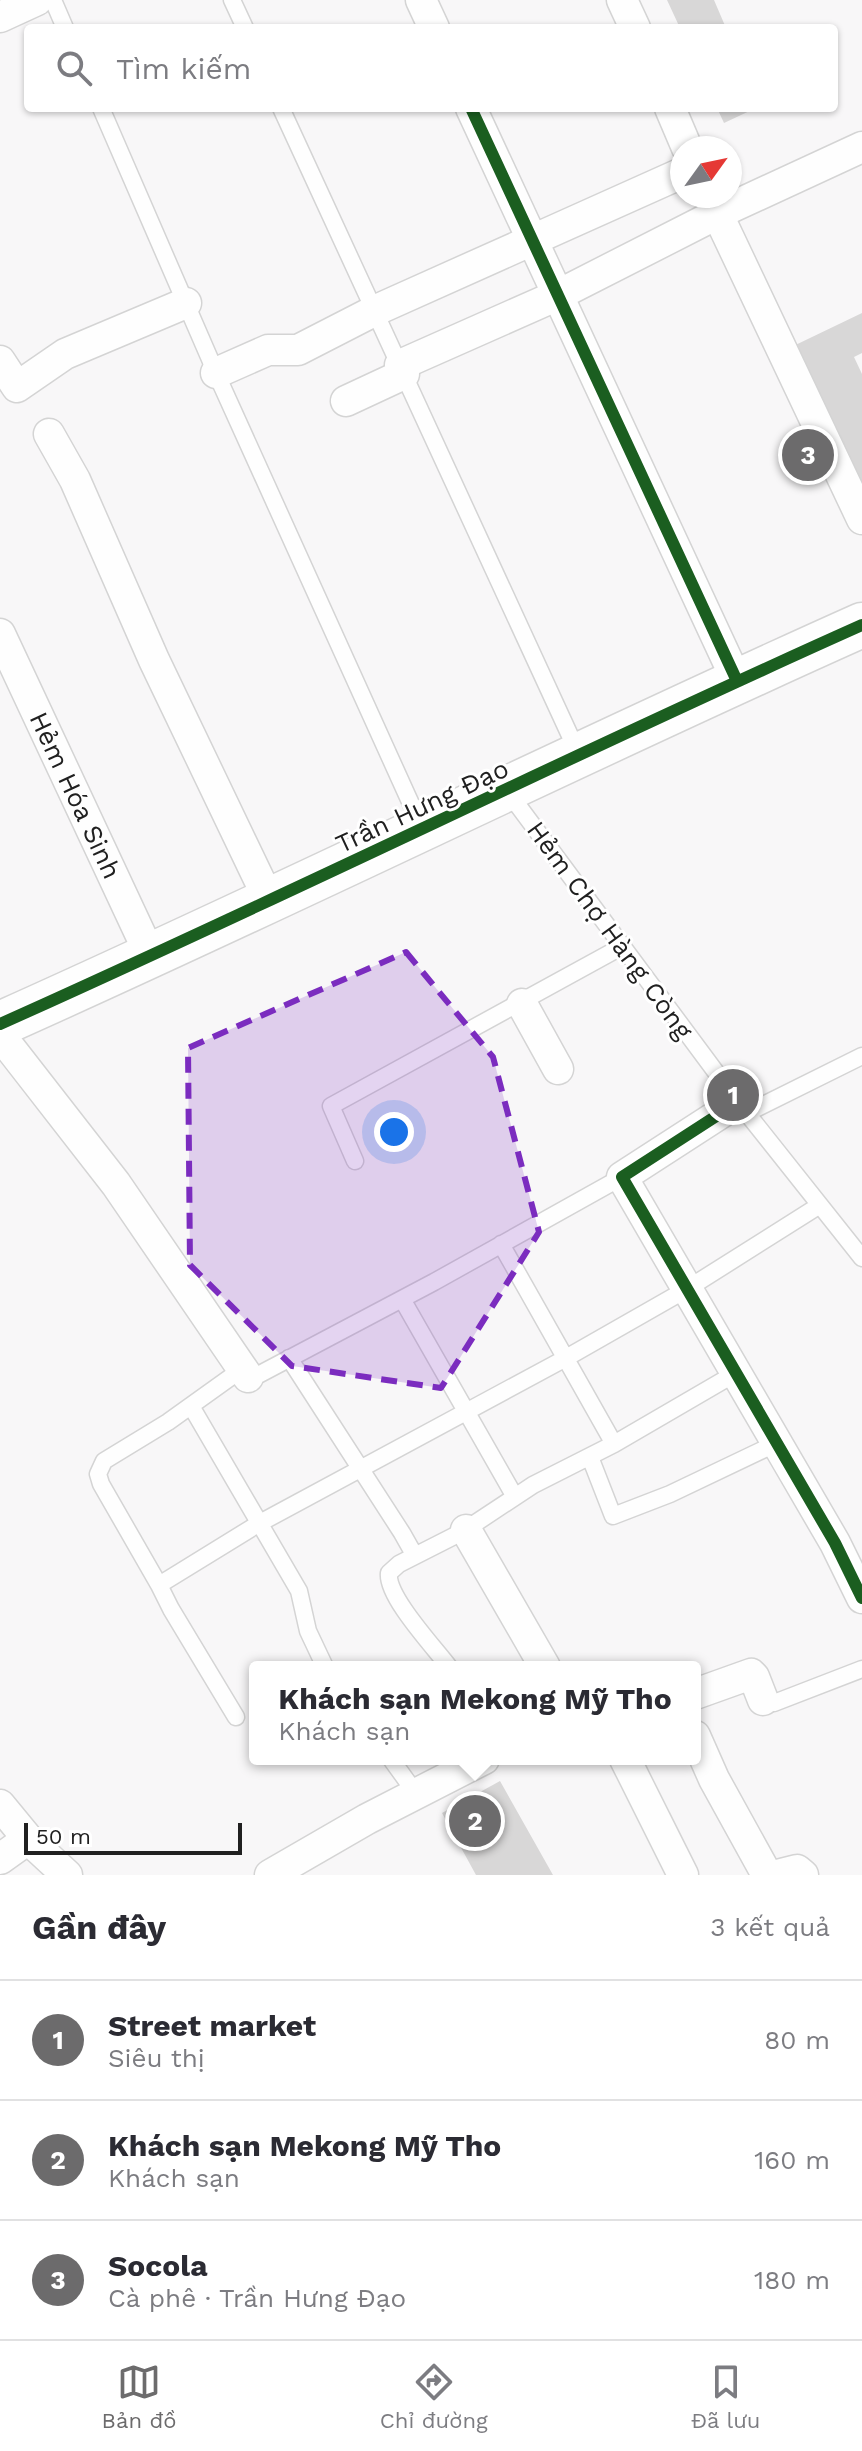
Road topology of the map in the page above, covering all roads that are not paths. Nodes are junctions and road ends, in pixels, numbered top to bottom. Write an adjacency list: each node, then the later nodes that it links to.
1 (37, 0): 6 (street)
2 (53, 0): 7 (lane)
3 (232, 0): 8 (lane)
4 (421, 0): 9 (street)
5 (622, 0): 10 (street)
6 (0, 17)
7 (63, 24)
8 (243, 24)
9 (432, 24)
10 (633, 24)
11 (103, 112): 23 (lane)
12 (283, 112): 24 (lane)
13 (473, 112): 21 (street)
14 (672, 112): 15 (street)
15 (682, 136)
16 (862, 147): 18 (street)
17 (670, 178): 21 (street)
18 (742, 194)
19 (708, 208): 22 (street)
20 (714, 208): 30 (street)
21 (533, 241): 22 (street); 24 (street)
22 (558, 295): 26 (street); 33 (street)
23 (186, 303): 25 (street); 27 (lane)
24 (374, 311): 26 (lane); 27 (street)
25 (0, 361)
26 (402, 370): 28 (street); 34 (lane)
27 (216, 373): 36 (lane)
28 (346, 401)
29 (49, 434): 37 (street)
30 (862, 519)
31 (862, 625): 33 (street, Trần Hưng Đạo)
32 (0, 634): 39 (street, Hẻm Hóa Sinh)
33 (737, 681): 34 (street, Trần Hưng Đạo)
34 (580, 757): 35 (street, Trần Hưng Đạo)
35 (507, 791): 36 (street, Trần Hưng Đạo); 38 (lane, Hẻm Chợ Hàng Còng)
36 (423, 830): 37 (street, Trần Hưng Đạo)
37 (269, 900): 39 (street, Trần Hưng Đạo)
38 (621, 947): 40 (lane); 45 (lane, Hẻm Chợ Hàng Còng)
39 (151, 957): 41 (street, Trần Hưng Đạo)
40 (522, 1004): 44 (street); 46 (lane)
41 (0, 1024)
42 (0, 1035): 55 (street)
43 (862, 1056): 45 (lane)
44 (558, 1069)
45 (742, 1108): 47 (street); 48 (lane, Hẻm Chợ Hàng Còng)
46 (355, 1161)
47 (622, 1177): 49 (lane); 51 (street)
48 (820, 1205): 50 (lane, Hẻm Chợ Hàng Còng); 51 (lane)
49 (501, 1244): 52 (lane); 54 (lane)
50 (862, 1258)
51 (687, 1289): 54 (lane); 56 (street)
52 (402, 1299): 53 (lane); 58 (lane)
53 (289, 1358): 55 (lane); 62 (lane)
54 (566, 1358): 58 (lane); 60 (lane)
55 (245, 1373): 57 (lane)
56 (736, 1373): 59 (street); 60 (lane)
57 (191, 1406): 64 (lane); 67 (lane)
58 (465, 1411): 62 (lane); 63 (lane)
59 (777, 1443): 61 (lane); 68 (street)
60 (614, 1444): 61 (lane)
61 (590, 1457): 63 (lane)
62 (359, 1468): 64 (lane); 66 (lane)
63 (515, 1497): 65 (lane)
64 (258, 1524): 67 (lane); 69 (lane)
65 (466, 1530): 66 (lane); 71 (street)
66 (415, 1556): 70 (lane)
67 (159, 1585): 75 (lane)
68 (862, 1598)
69 (322, 1661)
70 (444, 1661)
71 (542, 1661)
72 (862, 1669): 74 (lane)
73 (701, 1692): 74 (street)
74 (763, 1700)
75 (236, 1717)
76 (701, 1750): 87 (street)
77 (395, 1765): 80 (lane)
78 (473, 1765): 80 (street)
79 (628, 1765): 86 (street)
80 (417, 1795): 85 (street)
81 (0, 1805): 82 (street)
82 (28, 1839): 83 (street); 84 (street)
83 (0, 1859)
84 (67, 1875)
85 (270, 1875)
86 (683, 1875)
87 (767, 1875)
88 (777, 1875): 89 (street)
89 (803, 1875)

